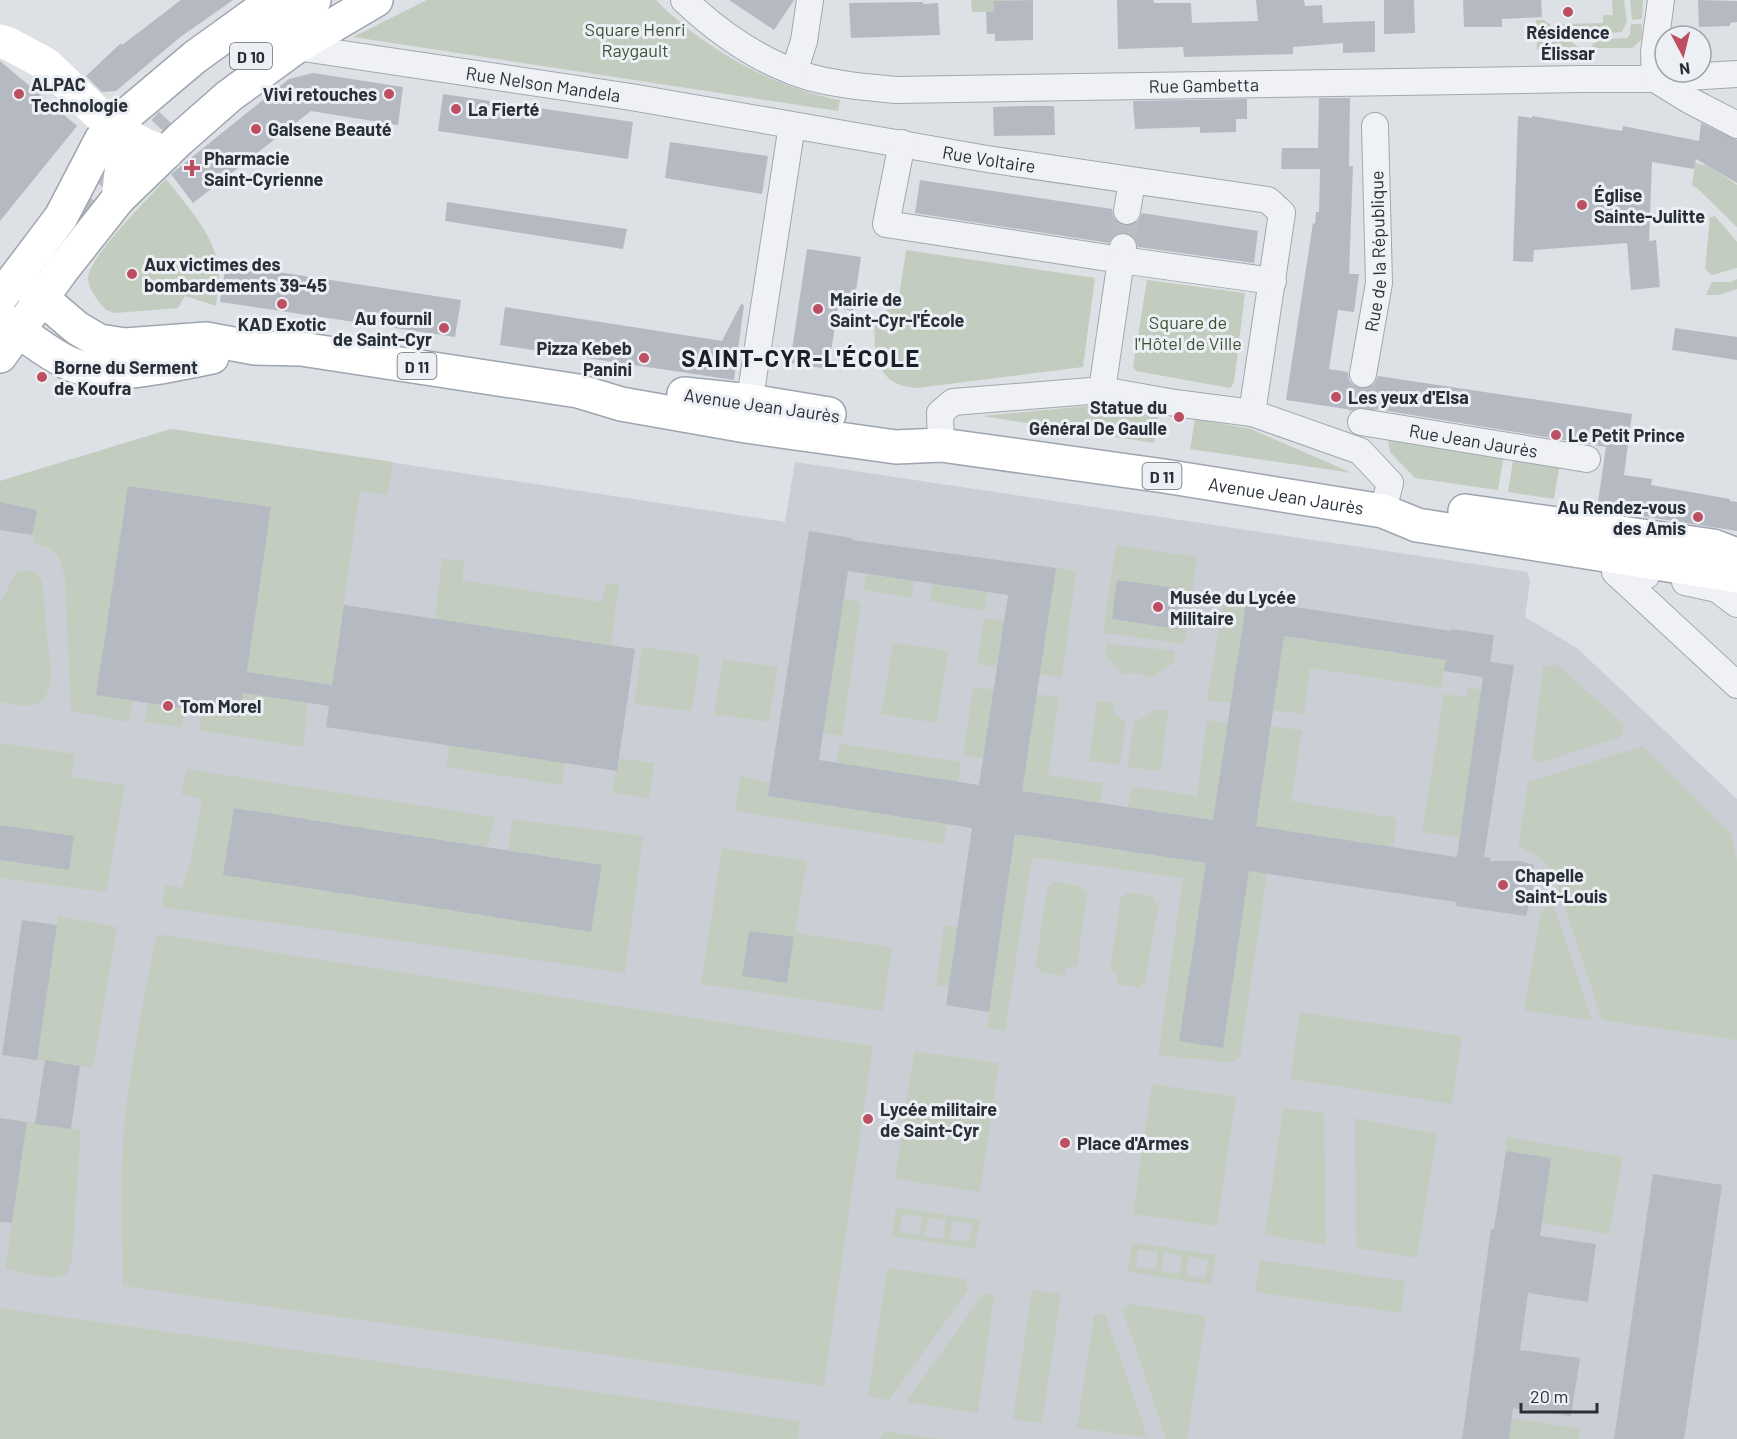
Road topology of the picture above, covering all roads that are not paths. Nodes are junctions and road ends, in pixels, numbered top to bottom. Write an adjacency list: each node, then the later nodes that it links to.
1 (274, 0): 19 (main road, D 10)
2 (314, 0): 20 (main road, D 10)
3 (339, 0): 20 (main road, D 10)
4 (376, 0): 10 (main road, D 10)
5 (684, 0): 11 (street, Rue Gambetta)
6 (810, 0): 11 (street)
7 (1661, 0): 8 (street)
8 (1657, 24)
9 (0, 42): 19 (main road)
10 (296, 47): 16 (street, Rue Nelson Mandela); 20 (main road, D 10)
11 (794, 72): 14 (street, Rue Gambetta)
12 (1737, 74): 13 (street, Rue Gambetta)
13 (1713, 75)
14 (1653, 79)
15 (1663, 84): 17 (street)
16 (792, 125): 21 (street, Rue Voltaire); 34 (street)
17 (1737, 125)
18 (1376, 126): 31 (street, Rue de la République)
19 (112, 127): 20 (main road); 23 (main road); 27 (main road, D 10)
20 (167, 130): 23 (main road, D 10)
21 (902, 143): 22 (street, Rue Voltaire); 25 (street)
22 (1132, 181): 24 (street); 26 (street, Rue Voltaire)
23 (118, 198): 28 (main road, D 10)
24 (1127, 211)
25 (1122, 253): 26 (street); 32 (street)
26 (1273, 281): 33 (street, Rue Voltaire)
27 (8, 287): 28 (main road)
28 (42, 299): 29 (main road, D 10); 30 (main road)
29 (6, 334): 30 (main road, D 10)
30 (255, 348): 34 (main road, Avenue Jean Jaurès / D 11)
31 (1363, 374)
32 (1102, 390): 33 (street); 35 (street)
33 (1252, 413): 36 (street)
34 (748, 414): 35 (main road, Avenue Jean Jaurès / D 11)
35 (941, 446): 38 (main road, Avenue Jean Jaurès / D 11)
36 (1360, 451): 37 (street, Rue Jean Jaurès); 38 (street)
37 (1587, 459)
38 (1383, 511): 39 (main road, Avenue Jean Jaurès / D 11); 40 (main road, Avenue Jean Jaurès / D 11)
39 (1737, 555)
40 (1737, 576)
41 (1737, 603): 42 (street)
42 (1737, 685)

